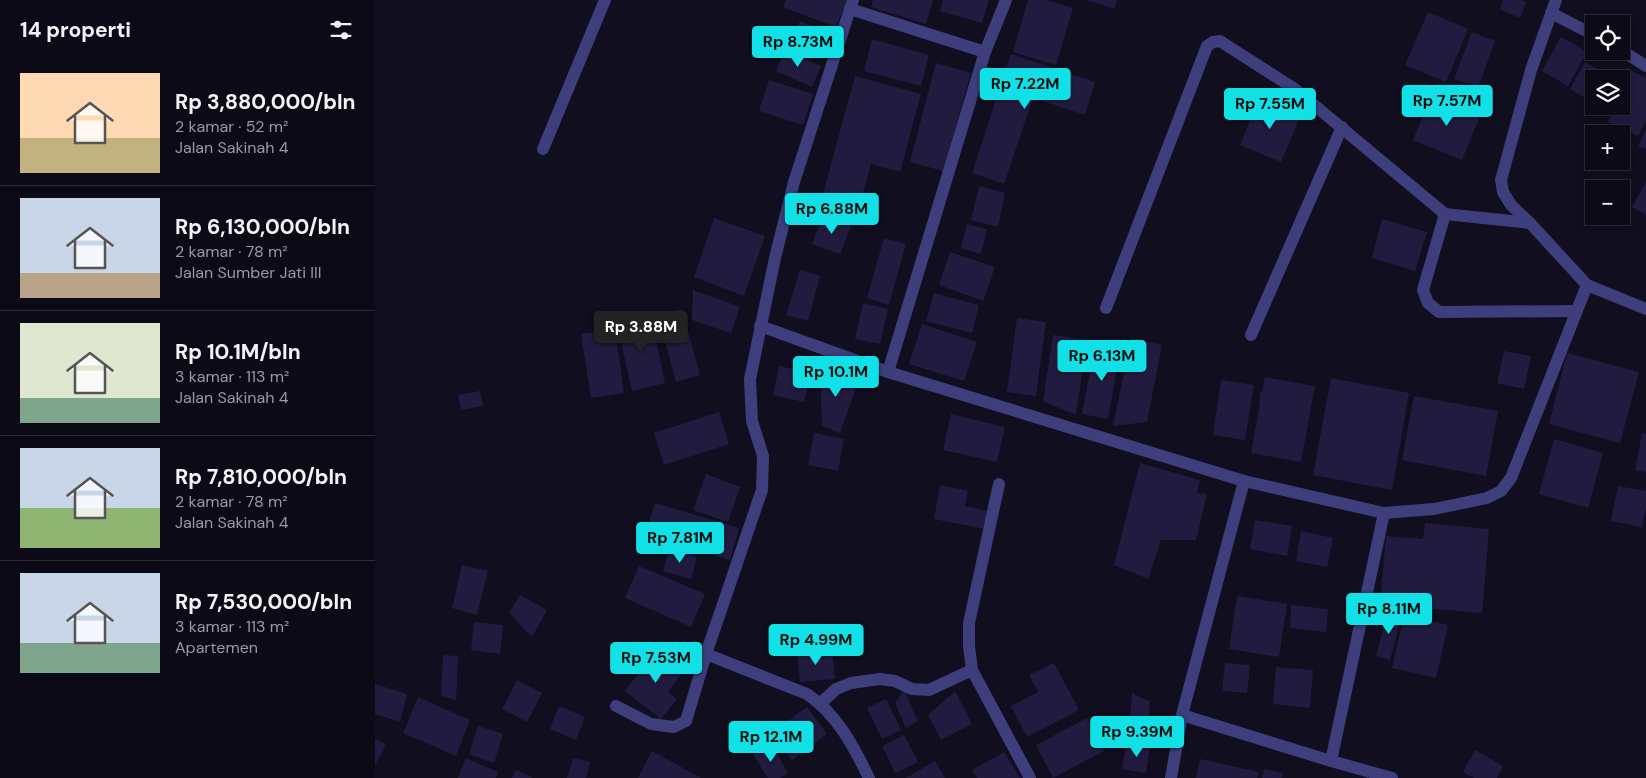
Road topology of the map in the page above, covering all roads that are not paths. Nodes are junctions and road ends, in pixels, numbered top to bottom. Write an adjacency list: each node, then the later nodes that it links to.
1 (605, 0): 11 (street)
2 (1006, 0): 7 (street)
3 (1556, 0): 5 (street)
4 (851, 5): 7 (street); 18 (street)
5 (1551, 13): 6 (street); 13 (street)
6 (1585, 30)
7 (985, 52): 20 (street)
8 (1630, 56): 9 (street)
9 (1646, 66)
10 (1342, 127): 12 (street); 15 (street); 19 (street)
11 (543, 149)
12 (1445, 214): 13 (street); 17 (street)
13 (1530, 223): 14 (street)
14 (1587, 285): 16 (street); 17 (street)
15 (1106, 308)
16 (1646, 309)
17 (1576, 311): 23 (street)
18 (760, 326): 20 (street); 24 (street)
19 (1251, 335)
20 (888, 372): 21 (street)
21 (1244, 481): 23 (street); 28 (street)
22 (999, 484): 25 (street)
23 (1384, 513): 29 (street)
24 (706, 654): 26 (street); 27 (street)
25 (972, 670): 26 (street); 31 (street)
26 (821, 703): 30 (street)
27 (616, 706)
28 (1182, 715): 29 (street); 32 (street)
29 (1331, 761): 33 (street)
30 (869, 778)
31 (1030, 778)
32 (1171, 778)
33 (1392, 778)

